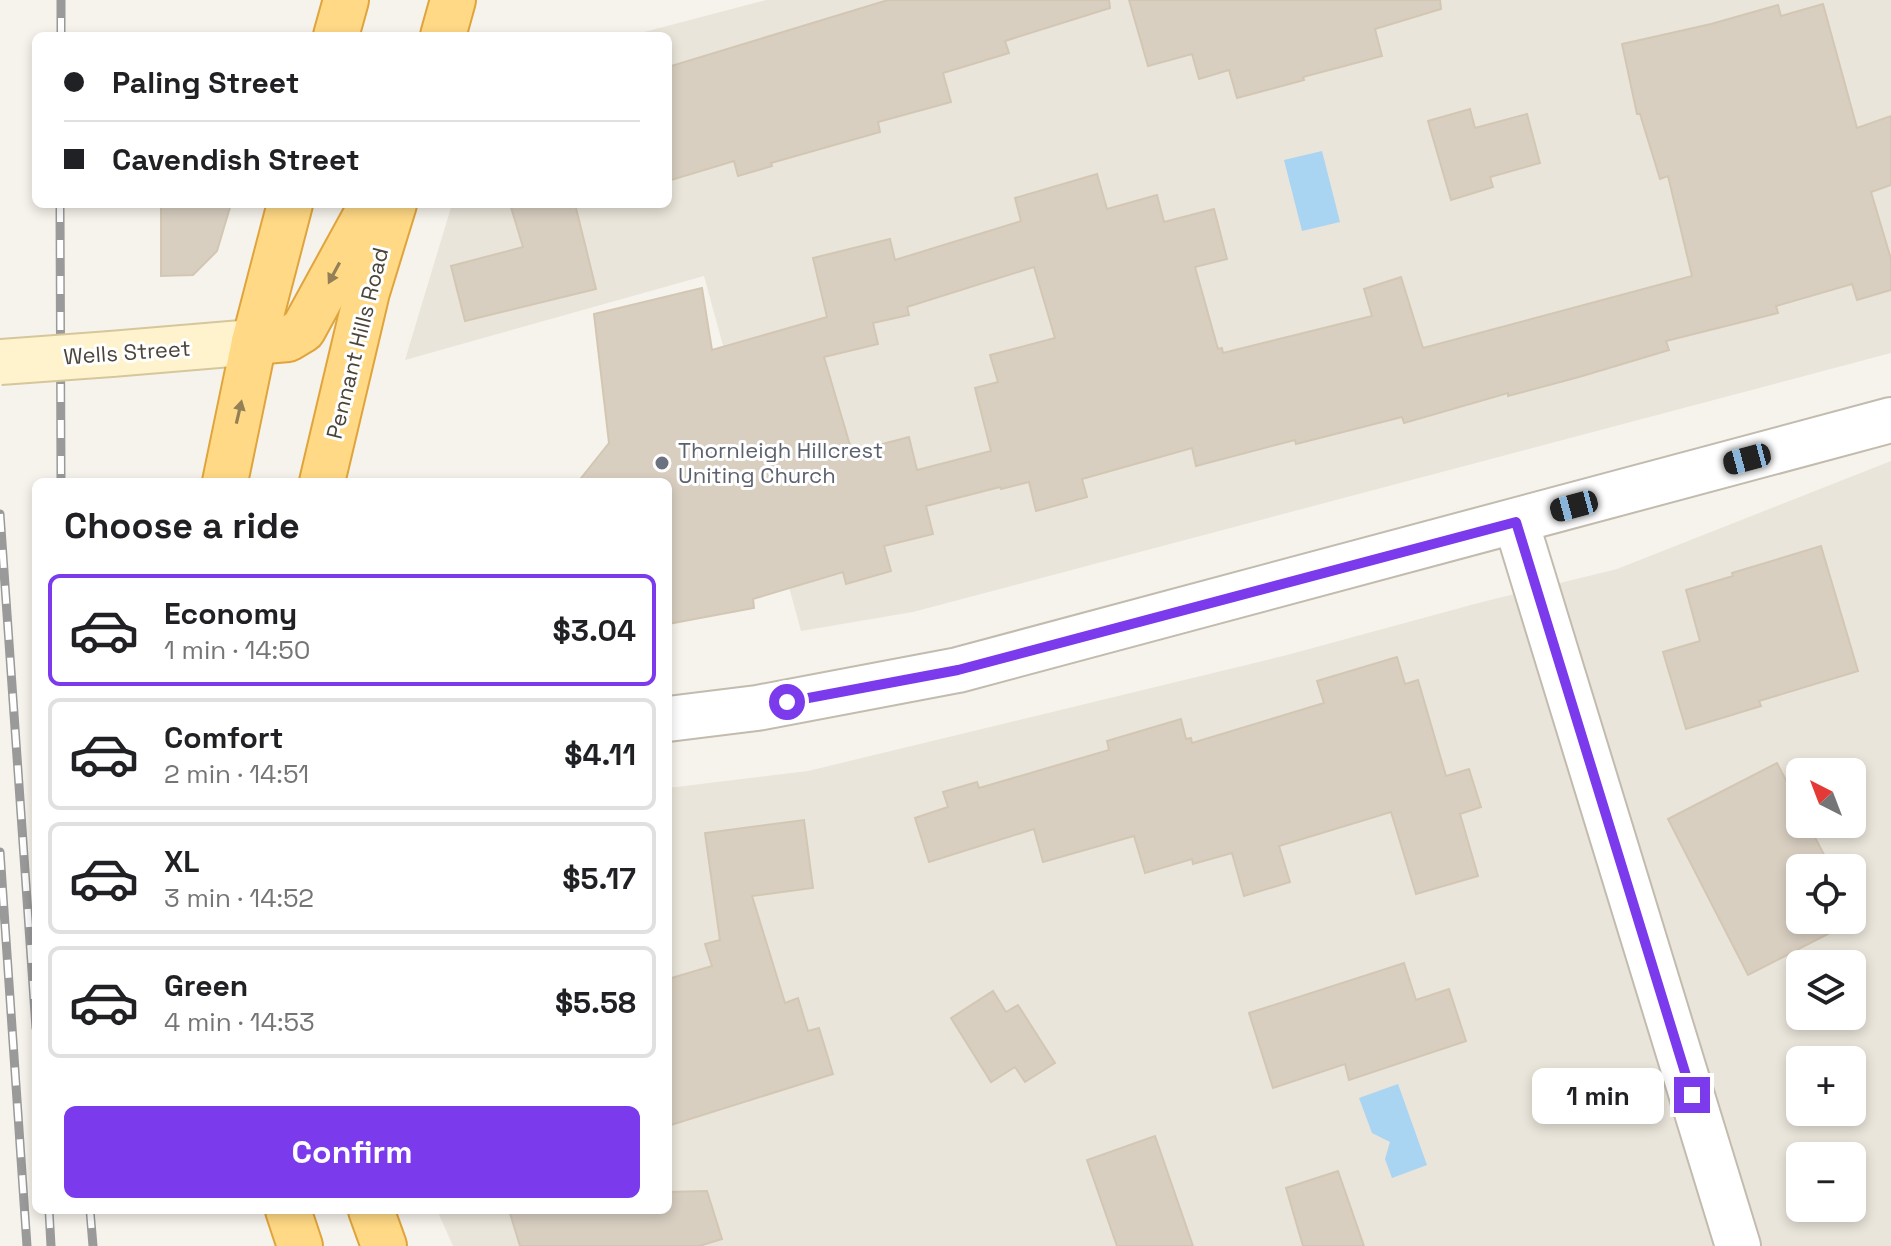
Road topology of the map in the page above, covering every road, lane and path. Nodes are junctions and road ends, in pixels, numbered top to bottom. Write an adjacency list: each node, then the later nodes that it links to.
1 (346, 0): 3 (highway)
2 (453, 0): 4 (highway)
3 (337, 32)
4 (444, 32)
5 (289, 208): 8 (highway)
6 (370, 208): 8 (highway, one-way to 8)
7 (393, 208): 12 (highway, Pennant Hills Road)
8 (254, 342): 9 (main road, Wells Street, bridge); 11 (highway, one-way to 8)
9 (0, 362)
10 (1891, 420): 13 (street)
11 (226, 478)
12 (323, 478)
13 (1516, 522): 14 (street); 19 (street)
14 (672, 719)
15 (289, 1214): 17 (highway)
16 (372, 1214): 18 (highway)
17 (300, 1246)
18 (384, 1246)
19 (1738, 1246)

